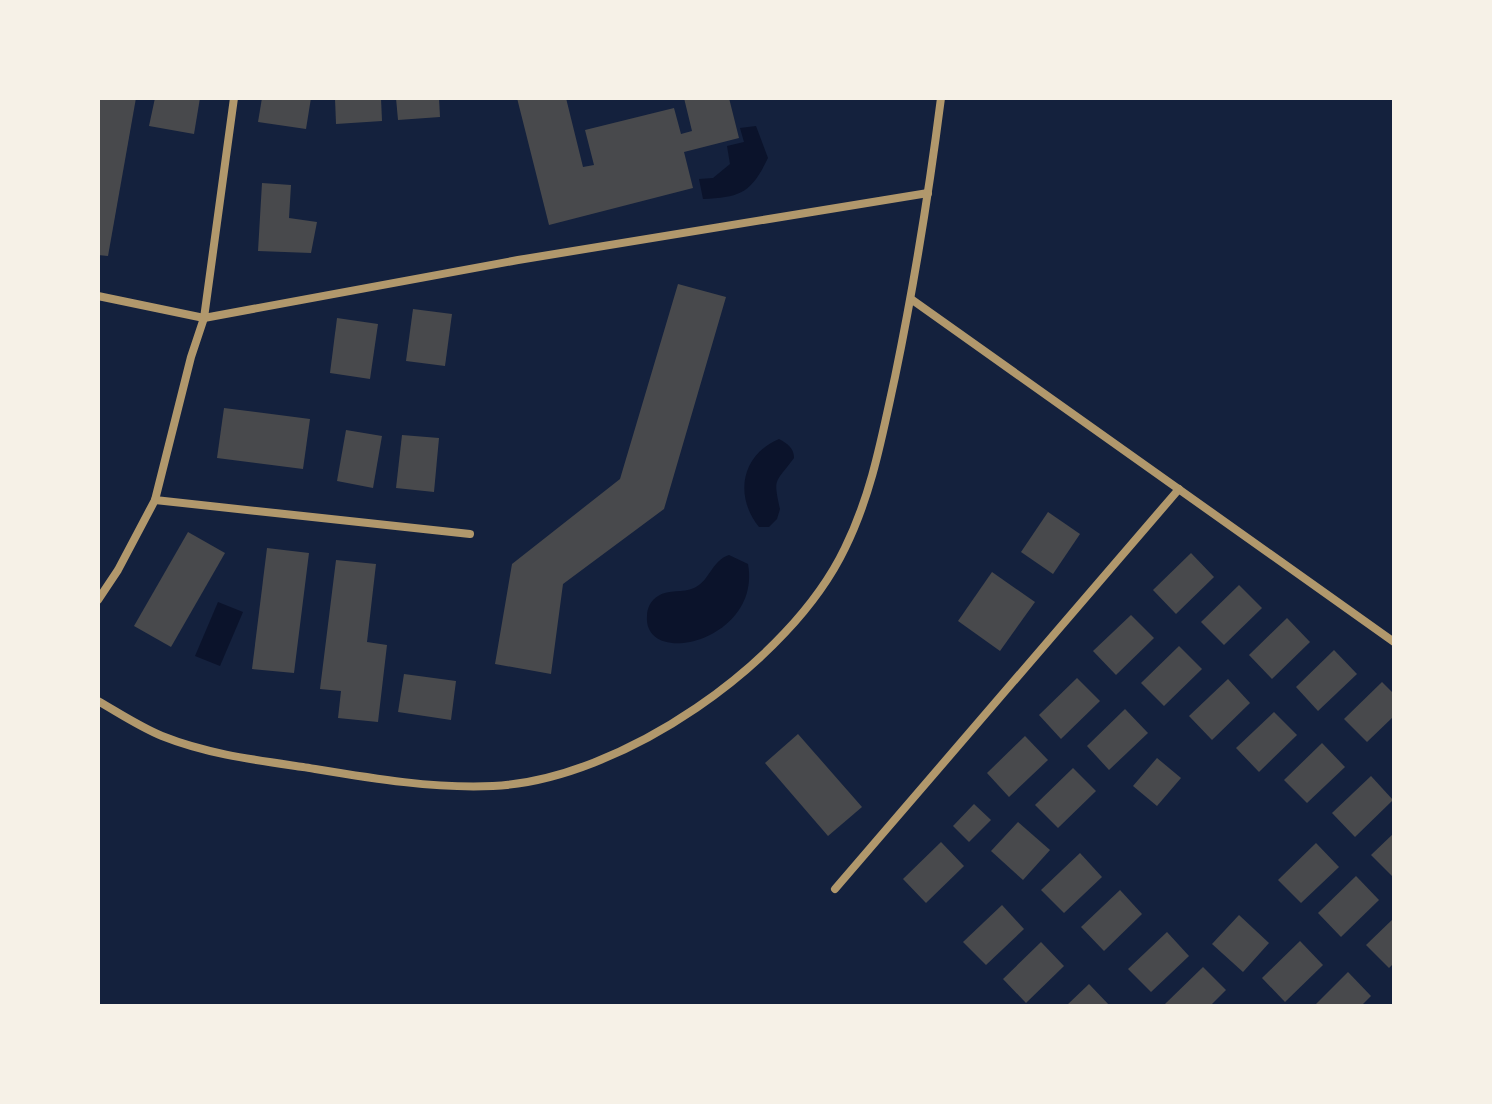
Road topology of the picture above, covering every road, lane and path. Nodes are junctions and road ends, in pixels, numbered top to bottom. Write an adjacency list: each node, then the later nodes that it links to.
1 (234, 98): 6 (street)
2 (941, 98): 3 (street)
3 (928, 193): 5 (street); 6 (street)
4 (98, 296): 6 (street)
5 (911, 299): 7 (street); 12 (street)
6 (204, 318): 8 (street)
7 (1179, 489): 11 (street); 13 (street)
8 (155, 500): 9 (street); 10 (street)
9 (470, 534)
10 (98, 600)
11 (1394, 642)
12 (98, 701)
13 (835, 889)

